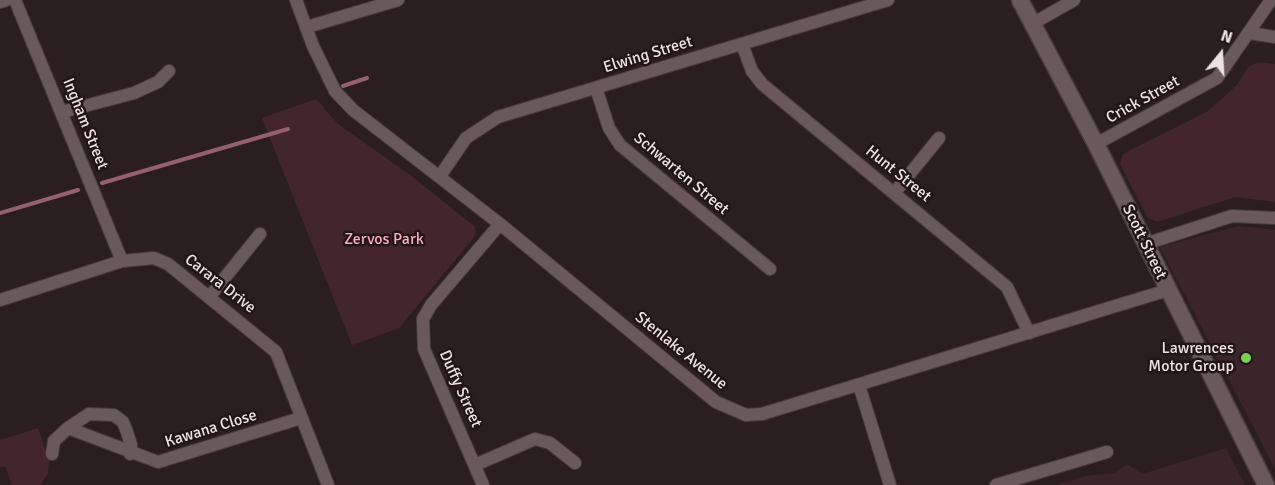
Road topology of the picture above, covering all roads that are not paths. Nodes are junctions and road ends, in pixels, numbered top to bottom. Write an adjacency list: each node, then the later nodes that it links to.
1 (6, 0): 9 (street)
2 (15, 0): 17 (street, Ingham Street)
3 (296, 0): 11 (street, Stenlake Avenue)
4 (398, 0): 11 (street)
5 (888, 0): 14 (street, Elwing Street)
6 (1020, 0): 10 (street, Scott Street)
7 (1074, 0): 10 (street)
8 (1271, 0): 12 (street, Crick Street)
9 (0, 2)
10 (1032, 24): 19 (street, Scott Street)
11 (307, 27): 20 (street, Stenlake Avenue)
12 (1250, 33): 13 (street); 19 (street, Crick Street)
13 (1275, 37)
14 (742, 44): 16 (street, Elwing Street); 21 (street, Hunt Street)
15 (169, 71): 17 (street)
16 (596, 88): 20 (street, Elwing Street); 27 (street, Schwarten Street)
17 (62, 112): 26 (street, Ingham Street)
18 (939, 138): 21 (street)
19 (1096, 144): 25 (street, Scott Street)
20 (440, 176): 23 (street, Stenlake Avenue)
21 (895, 192): 31 (street, Hunt Street)
22 (1275, 218): 25 (street)
23 (500, 224): 32 (street, Stenlake Avenue); 39 (street, Duffy Street)
24 (260, 234): 29 (street)
25 (1145, 244): 28 (street, Scott Street)
26 (122, 261): 29 (street, Carara Drive); 30 (street, Carara Drive)
27 (770, 269)
28 (1167, 290): 31 (street, Stenlake Avenue); 44 (street, Scott Street)
29 (210, 296): 33 (street, Carara Drive)
30 (0, 300)
31 (1029, 333): 32 (street, Stenlake Avenue)
32 (859, 385): 42 (street)
33 (301, 418): 37 (street, Kawana Close); 40 (street, Carara Drive)
34 (68, 428): 36 (street); 37 (street, Kawana Close); 37 (street)
35 (1107, 452): 43 (street)
36 (52, 453)
37 (130, 454)
38 (575, 464): 39 (street)
39 (475, 465): 41 (street, Duffy Street)
40 (328, 485)
41 (483, 485)
42 (890, 485)
43 (996, 485)
44 (1266, 485)

